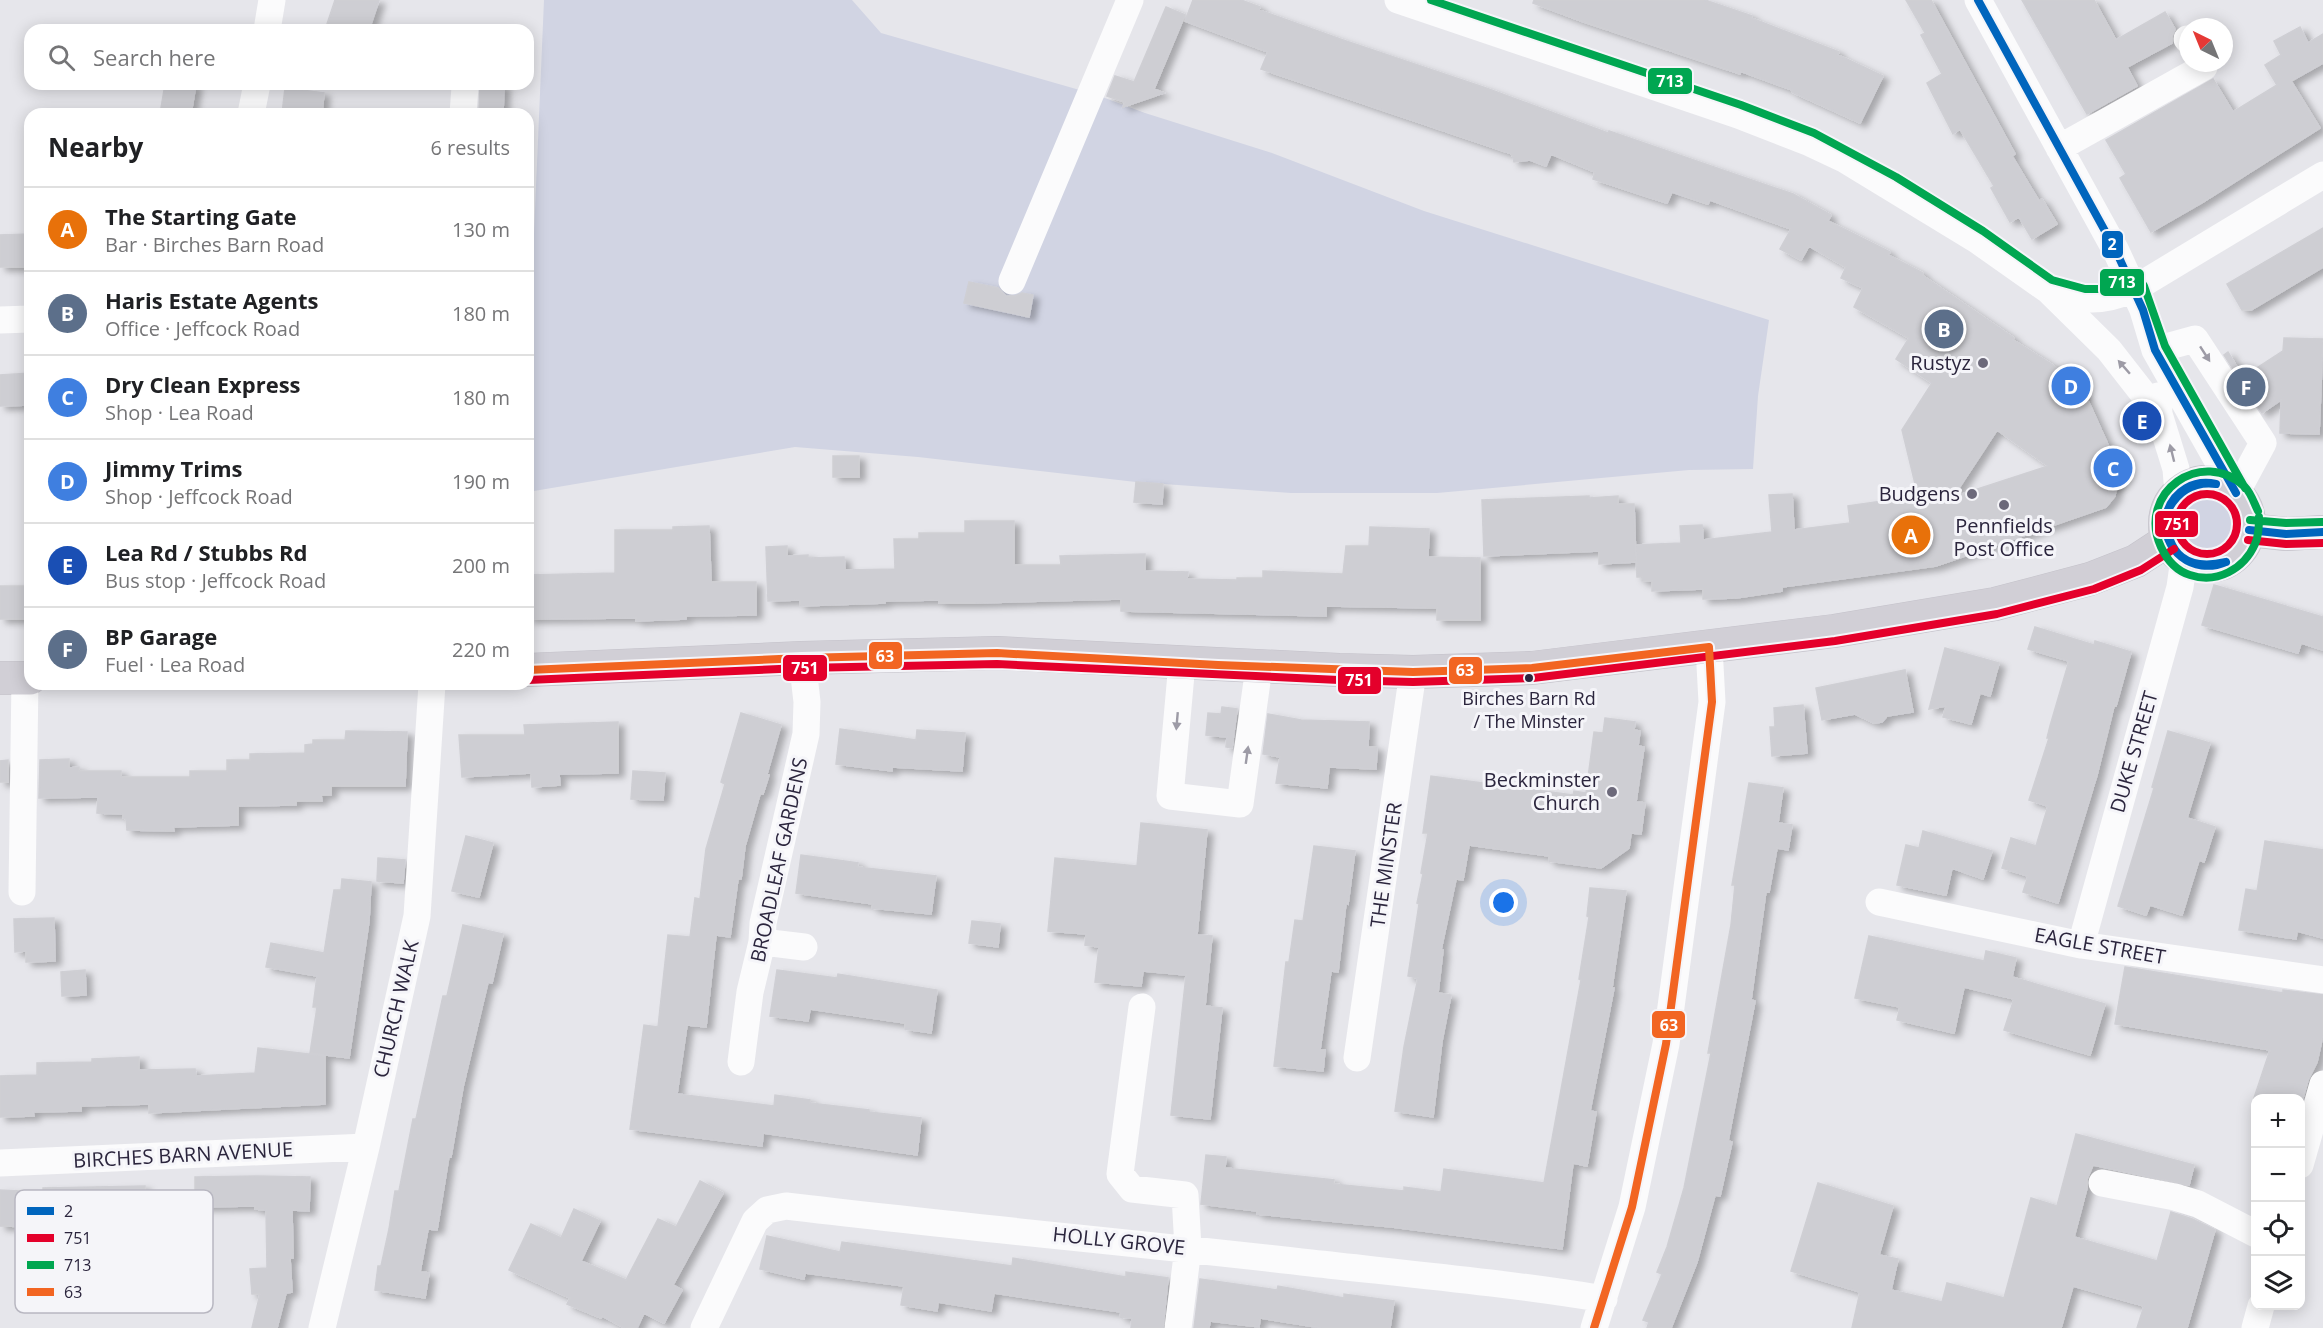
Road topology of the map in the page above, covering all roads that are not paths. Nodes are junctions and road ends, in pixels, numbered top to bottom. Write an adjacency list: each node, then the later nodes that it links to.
1 (272, 0): 5 (street)
2 (1130, 0): 13 (street)
3 (1398, 0): 15 (street)
4 (1978, 0): 11 (street)
5 (268, 24)
6 (2195, 72): 11 (street)
7 (256, 90): 9 (street)
8 (460, 90): 10 (street)
9 (252, 108)
10 (462, 108)
11 (2059, 148): 14 (street)
12 (2323, 175): 14 (street)
13 (1012, 281)
14 (2134, 288): 15 (street); 18 (street)
15 (2048, 290): 19 (street, one-way to 15)
16 (0, 320): 17 (street)
17 (24, 320)
18 (2155, 350): 19 (street); 20 (street); 20 (street, one-way to 20)
19 (2159, 414): 21 (street, one-way to 19)
20 (2236, 493): 21 (main road); 22 (main road)
21 (2178, 494): 24 (main road)
22 (2249, 530): 23 (main road); 24 (main road)
23 (2323, 532)
24 (2176, 549): 25 (main road); 36 (street, DUKE STREET)
25 (1709, 647): 30 (main road); 49 (street)
26 (802, 658): 27 (main road); 29 (main road); 35 (street, BROADLEAF GARDENS)
27 (1182, 663): 28 (main road); 28 (street, one-way to 28)
28 (1259, 667): 30 (main road)
29 (534, 670)
30 (1413, 672): 40 (street, THE MINSTER)
31 (18, 678): 33 (street)
32 (432, 690): 43 (street, CHURCH WALK)
33 (22, 892)
34 (1879, 902): 36 (street, EAGLE STREET)
35 (762, 942): 37 (street); 41 (street, BROADLEAF GARDENS)
36 (2080, 945): 38 (street, EAGLE STREET)
37 (804, 947)
38 (2323, 980)
39 (1142, 1007): 48 (street)
40 (1357, 1058)
41 (741, 1062)
42 (2323, 1084): 44 (street)
43 (366, 1147): 45 (street, BIRCHES BARN AVENUE); 51 (street, CHURCH WALK)
44 (2305, 1150)
45 (0, 1163)
46 (2102, 1183): 47 (street)
47 (2251, 1231)
48 (1188, 1248): 49 (street, HOLLY GROVE); 52 (street, HOLLY GROVE); 53 (street)
49 (1604, 1299): 54 (street)
50 (2260, 1310): 55 (street)
51 (322, 1328)
52 (704, 1328)
53 (1178, 1328)
54 (1594, 1328)
55 (2255, 1328)

